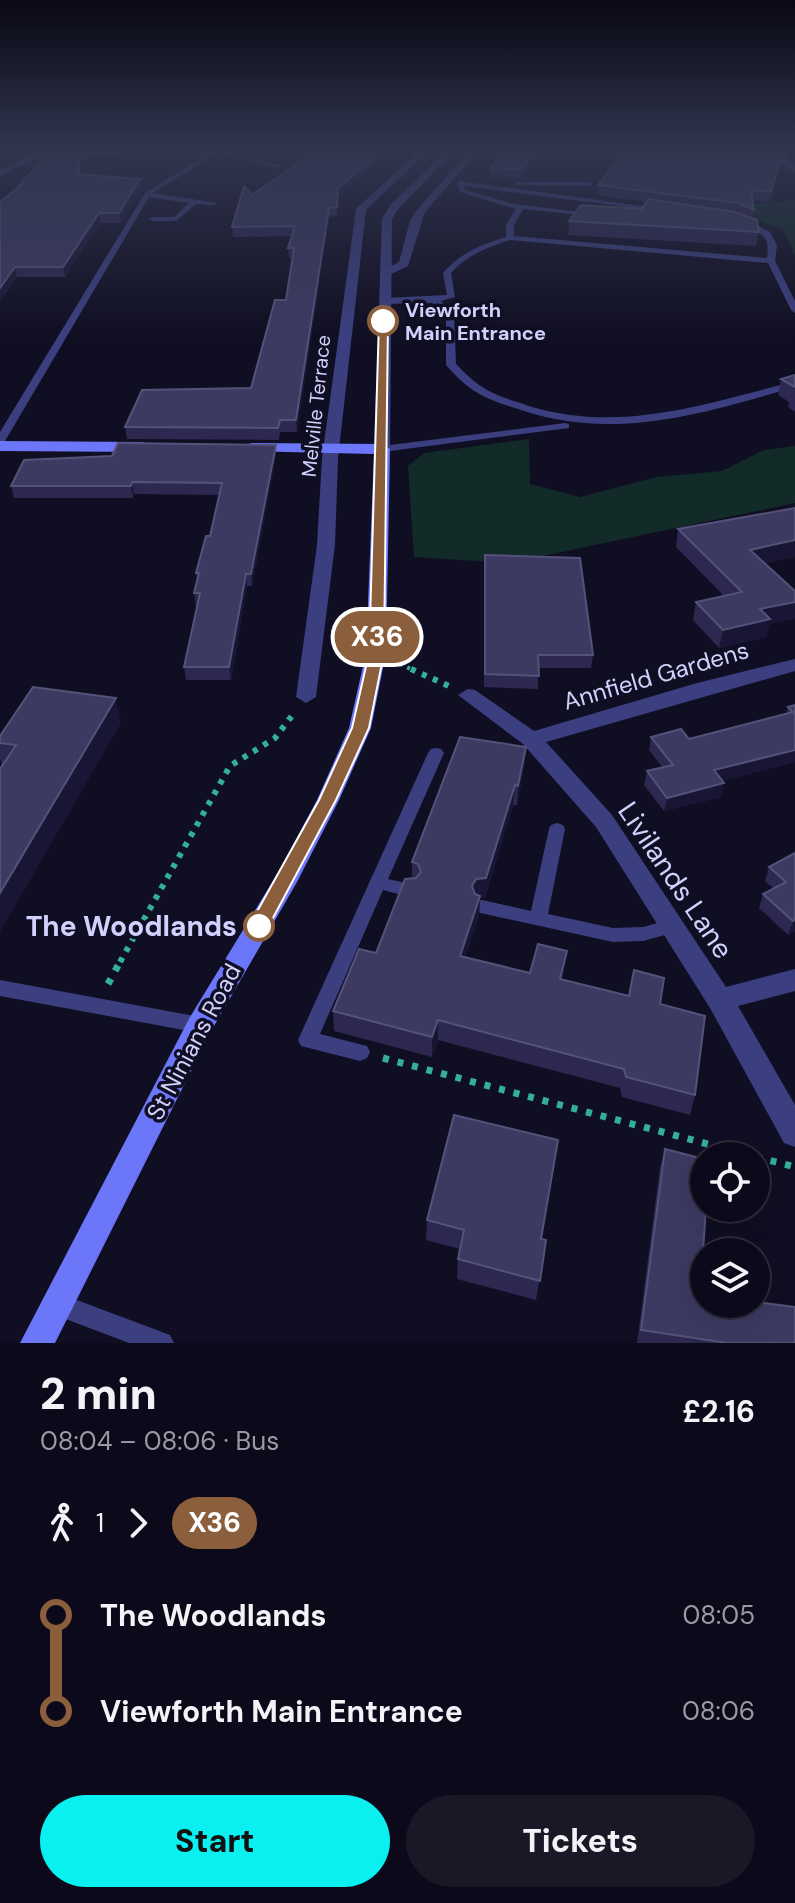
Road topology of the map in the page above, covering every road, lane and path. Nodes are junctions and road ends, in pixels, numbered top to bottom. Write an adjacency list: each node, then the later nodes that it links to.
1 (137, 212): 21 (lane)
2 (184, 212): 12 (lane)
3 (361, 212): 24 (street, Melville Terrace)
4 (392, 212): 15 (street, St Ninians Road)
5 (421, 212): 15 (street)
6 (518, 212): 13 (lane)
7 (566, 212): 9 (lane)
8 (639, 212): 10 (lane)
9 (597, 215)
10 (637, 217)
11 (734, 218): 14 (lane)
12 (153, 219)
13 (510, 238): 14 (lane); 16 (lane)
14 (771, 261): 18 (lane)
15 (385, 273): 17 (street, St Ninians Road)
16 (434, 300): 17 (lane); 20 (lane)
17 (384, 301): 25 (street, St Ninians Road)
18 (795, 310)
19 (795, 384): 20 (lane)
20 (585, 424): 25 (lane)
21 (0, 443): 22 (main road)
22 (156, 447)
23 (233, 448): 24 (main road)
24 (333, 449): 25 (main road); 29 (street, Melville Terrace)
25 (382, 449): 26 (main road, St Ninians Road)
26 (376, 653): 28 (path); 42 (main road, St Ninians Road)
27 (795, 665): 30 (street, Annfield Gardens)
28 (468, 695): 30 (street, Livilands Lane)
29 (306, 697): 41 (path)
30 (531, 739): 37 (street, Livilands Lane)
31 (436, 753): 33 (lane)
32 (557, 829): 36 (lane)
33 (379, 883): 34 (lane); 43 (lane)
34 (409, 890)
35 (482, 907): 36 (lane)
36 (538, 919): 37 (lane)
37 (673, 926): 40 (street, Livilands Lane)
38 (795, 980): 40 (street)
39 (0, 988): 41 (lane)
40 (720, 1000): 44 (street, Livilands Lane)
41 (96, 1005): 42 (lane)
42 (200, 1025): 48 (main road, St Ninians Road)
43 (360, 1052): 45 (path)
44 (795, 1133)
45 (701, 1142)
46 (770, 1160): 47 (path)
47 (795, 1167)
48 (58, 1305): 49 (main road, St Ninians Road); 50 (lane)
49 (37, 1343)
50 (162, 1343)

